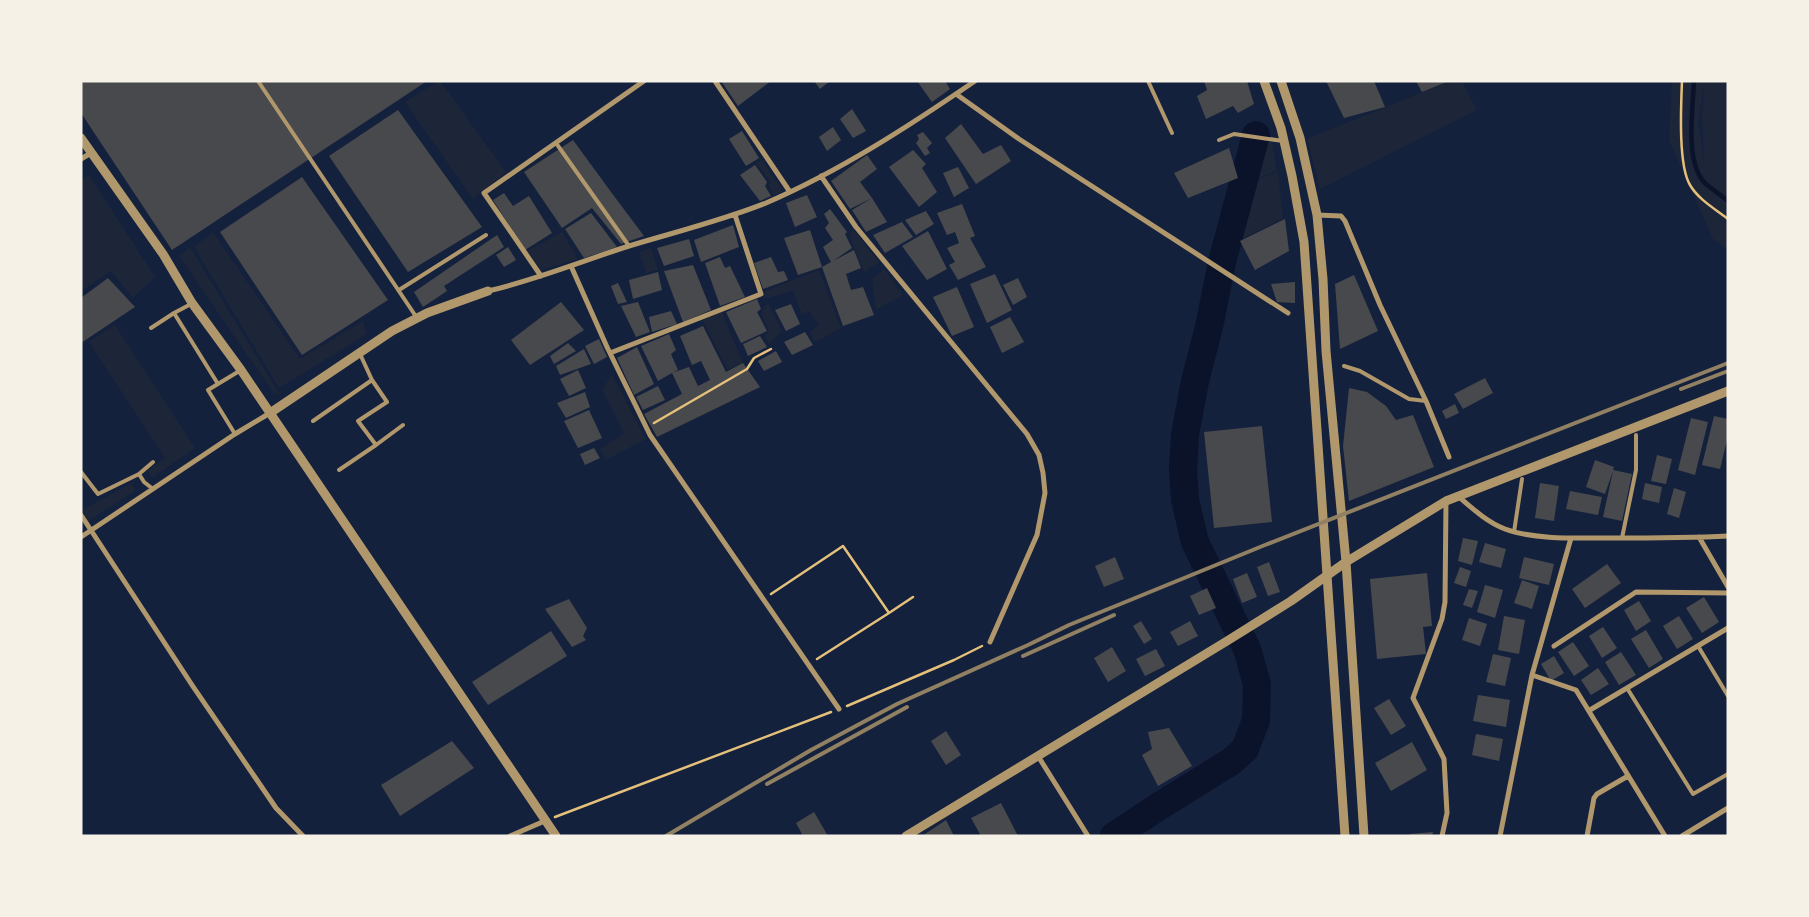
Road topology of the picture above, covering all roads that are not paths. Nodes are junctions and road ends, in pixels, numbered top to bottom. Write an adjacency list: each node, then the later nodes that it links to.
1 (258, 81): 24 (lane)
2 (644, 81): 13 (street)
3 (715, 81): 17 (street)
4 (976, 81): 8 (street)
5 (1148, 81): 9 (lane)
6 (1264, 81): 12 (street)
7 (1281, 81): 19 (street)
8 (956, 94): 16 (street); 28 (street)
9 (1172, 133)
10 (81, 138): 14 (street)
11 (1219, 140): 12 (lane)
12 (1283, 141): 63 (street)
13 (556, 143): 21 (lane); 23 (street)
14 (91, 152): 15 (street); 26 (street)
15 (81, 159)
16 (821, 176): 17 (street); 67 (street)
17 (790, 192): 18 (street)
18 (735, 215): 21 (street); 32 (street)
19 (1317, 215): 38 (street); 62 (street)
20 (486, 235): 24 (lane)
21 (629, 246): 22 (street)
22 (571, 266): 23 (street); 32 (street)
23 (541, 276): 25 (street)
24 (399, 290): 29 (lane)
25 (488, 291): 29 (street)
26 (192, 303): 27 (lane); 34 (street)
27 (174, 313): 30 (lane); 36 (lane)
28 (1288, 313)
29 (417, 318): 31 (street)
30 (151, 328)
31 (359, 352): 35 (lane); 39 (street)
32 (610, 353): 73 (street)
33 (1344, 366): 38 (lane)
34 (241, 370): 36 (lane); 39 (street)
35 (372, 380): 40 (lane); 44 (lane)
36 (218, 384): 42 (lane)
37 (1728, 391): 52 (street)
38 (1426, 401): 45 (street)
39 (270, 413): 42 (street); 79 (street)
40 (313, 421)
41 (403, 425): 44 (lane)
42 (235, 434): 51 (street)
43 (1636, 435): 61 (lane)
44 (376, 445): 47 (lane)
45 (1449, 457)
46 (154, 462): 49 (lane)
47 (339, 470)
48 (81, 472): 49 (lane)
49 (139, 474): 51 (lane)
50 (1522, 480): 56 (lane)
51 (154, 489): 55 (street)
52 (1458, 496): 53 (street); 56 (street)
53 (1446, 501): 62 (street); 87 (street)
54 (81, 515): 55 (street)
55 (92, 530): 58 (street); 80 (street)
56 (1514, 532): 60 (street)
57 (1728, 536): 59 (street)
58 (81, 537)
59 (1700, 537): 61 (street); 64 (street)
60 (1571, 538): 61 (street); 70 (street)
61 (1622, 538)
62 (1346, 562): 63 (street); 86 (street)
63 (1328, 576): 75 (street); 85 (street)
64 (1728, 587)
65 (1728, 594): 68 (street)
66 (1728, 628): 69 (street)
67 (990, 642)
68 (1554, 646)
69 (1698, 646): 71 (street); 72 (lane)
70 (1532, 675): 74 (street); 88 (street)
71 (1628, 688): 74 (street); 76 (lane)
72 (1728, 696)
73 (839, 710)
74 (1590, 710): 77 (street)
75 (1038, 756): 83 (street); 84 (street)
76 (1728, 774)
77 (1628, 776): 89 (street); 90 (street)
78 (1728, 808): 91 (street)
79 (547, 820): 81 (street); 82 (street)
80 (303, 836)
81 (510, 836)
82 (556, 836)
83 (906, 836)
84 (1088, 836)
85 (1344, 836)
86 (1364, 836)
87 (1442, 836)
88 (1500, 836)
89 (1587, 836)
90 (1665, 836)
91 (1682, 836)

